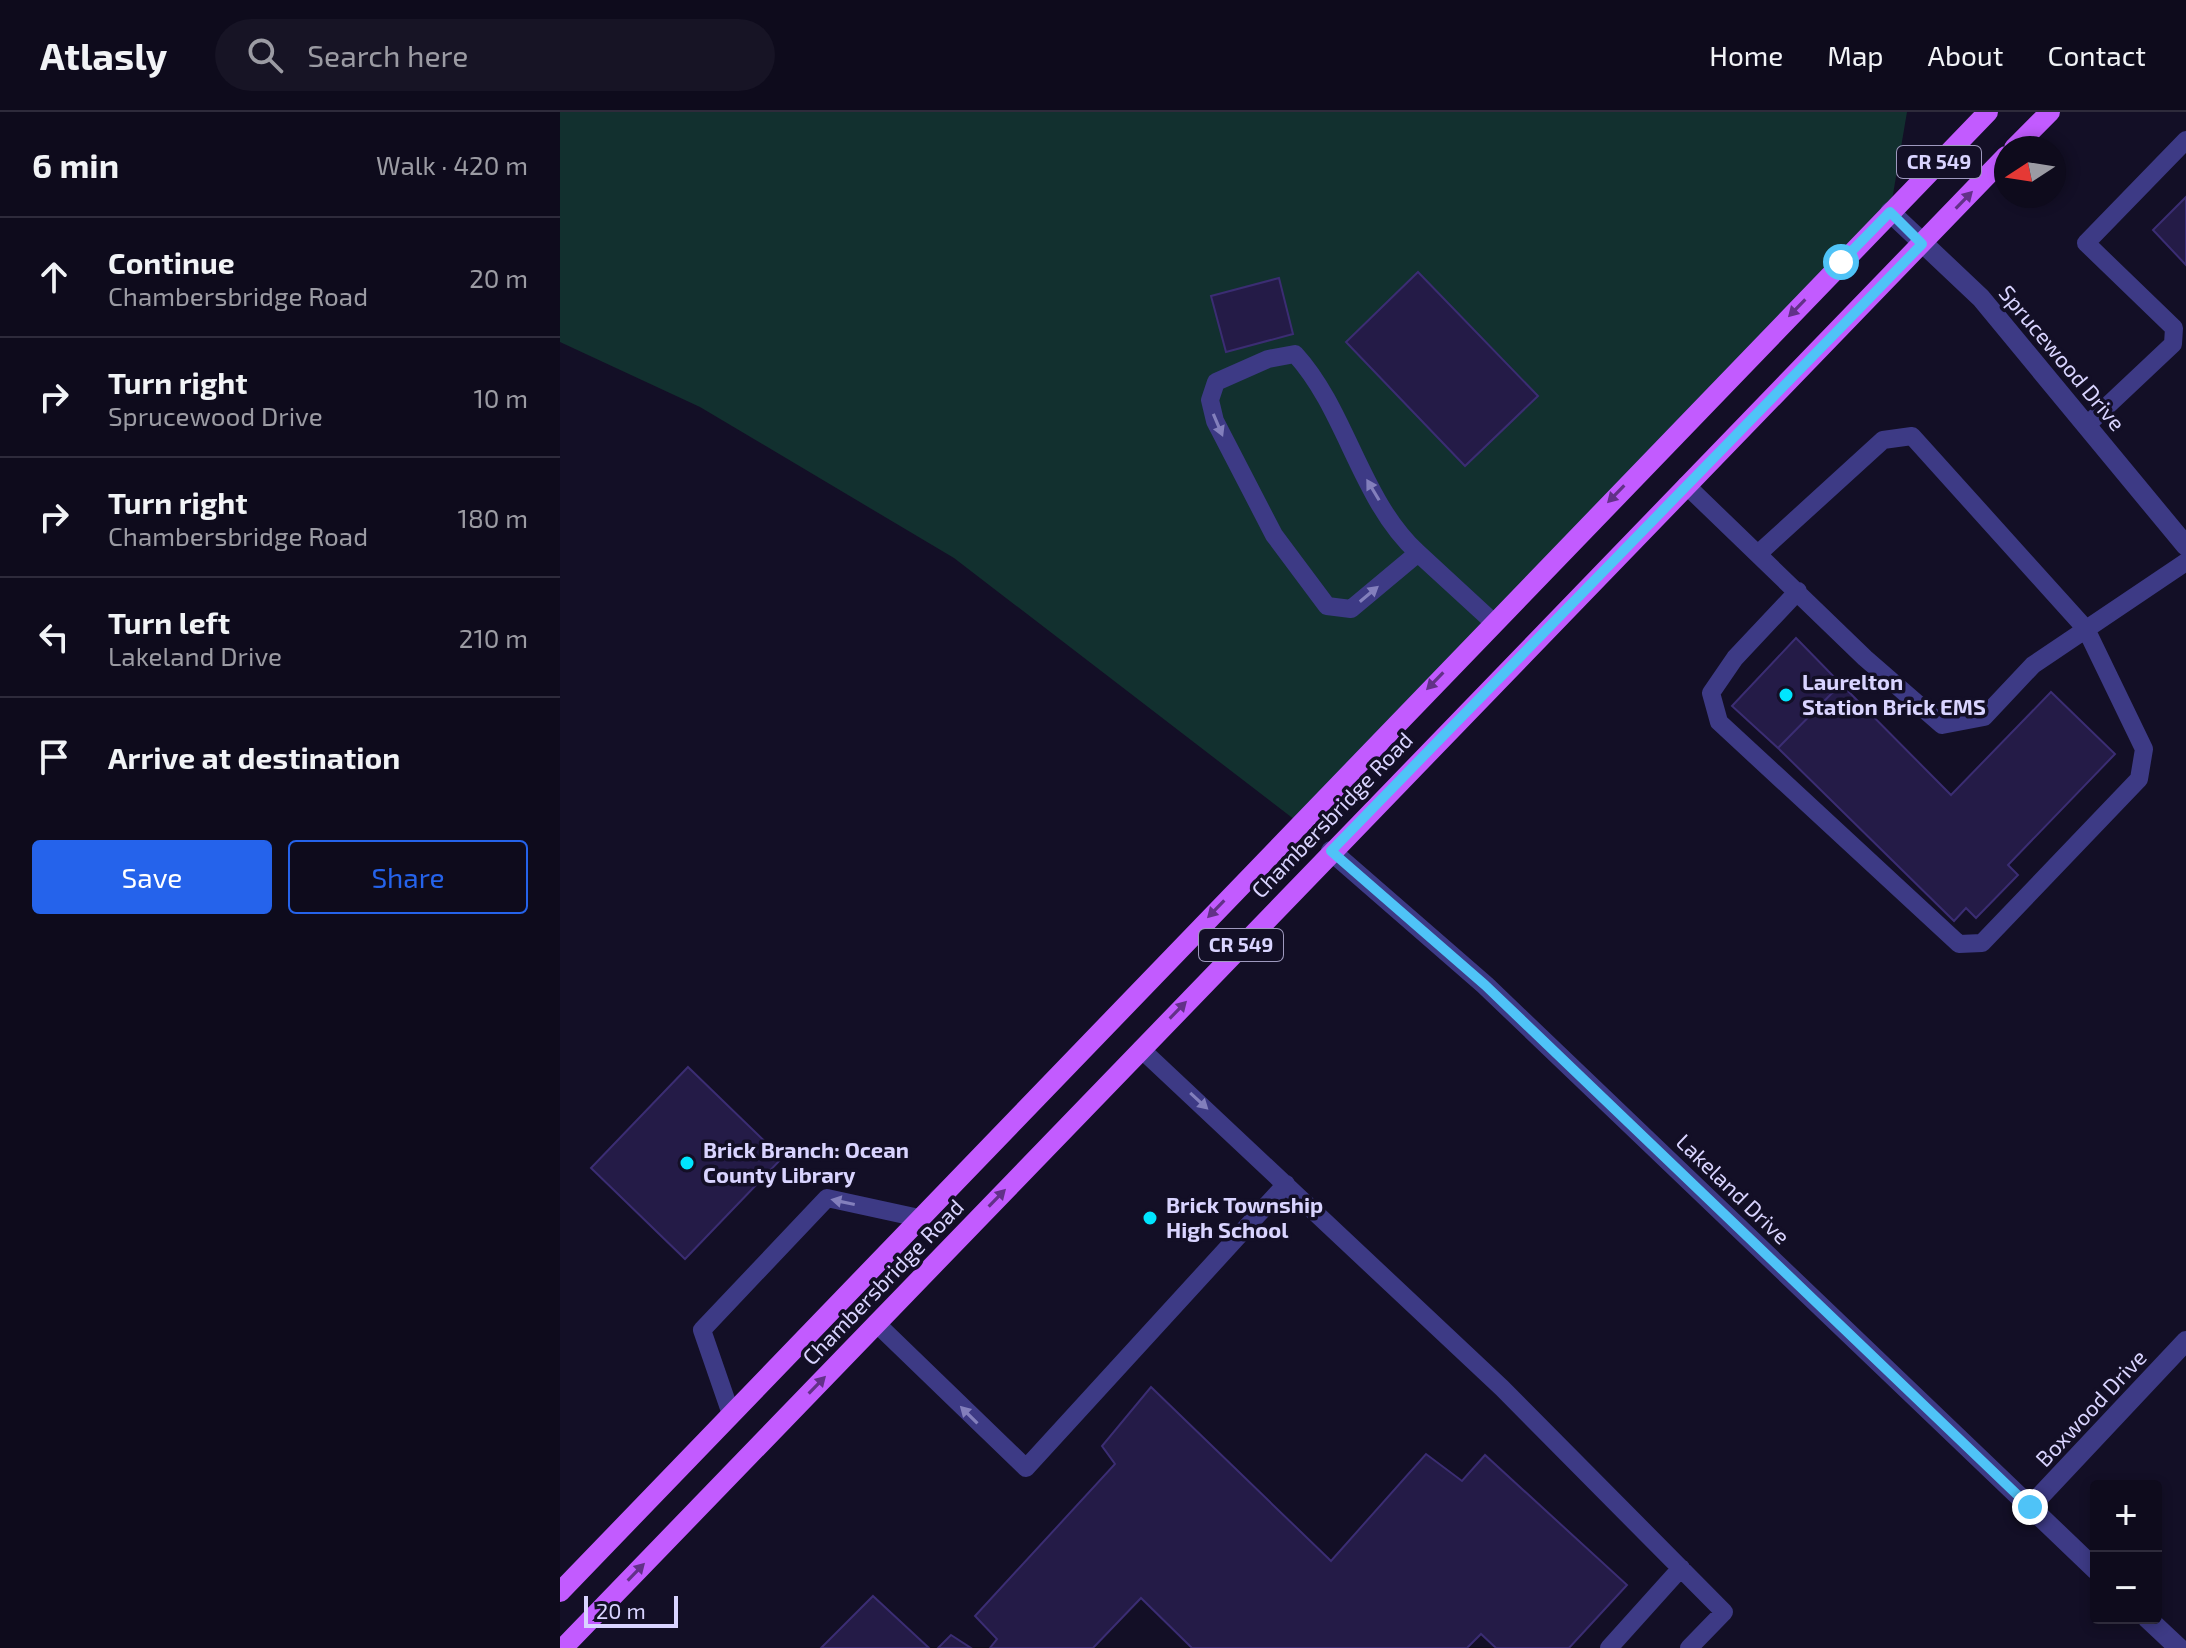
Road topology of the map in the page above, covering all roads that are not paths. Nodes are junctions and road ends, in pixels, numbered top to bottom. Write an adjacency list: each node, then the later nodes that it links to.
1 (1988, 112): 6 (main road, Chambersbridge Road / CR 549)
2 (2050, 112): 3 (main road)
3 (2026, 136)
4 (2186, 140): 8 (lane)
5 (1994, 169): 7 (main road, Chambersbridge Road / CR 549, one-way to 5)
6 (1890, 212): 7 (street, Sprucewood Drive); 15 (main road, Chambersbridge Road / CR 549, one-way to 15)
7 (1922, 244): 8 (street, Sprucewood Drive); 9 (main road, Chambersbridge Road / CR 549)
8 (2087, 425): 10 (street, Sprucewood Drive)
9 (1686, 485): 12 (lane); 17 (main road, Chambersbridge Road / CR 549)
10 (2184, 537)
11 (1418, 553): 11 (lane, one-way to 11); 15 (lane)
12 (1759, 553): 14 (lane); 16 (lane)
13 (2186, 562): 16 (lane)
14 (1798, 591): 16 (lane); 16 (lane)
15 (1493, 622): 20 (main road, Chambersbridge Road / CR 549, one-way to 20)
16 (2086, 629)
17 (1331, 851): 18 (main road, Chambersbridge Road / CR 549, one-way to 17); 24 (street, Lakeland Drive)
18 (1141, 1049): 19 (lane, one-way to 19); 21 (main road, Chambersbridge Road / CR 549, one-way to 18)
19 (1286, 1184): 21 (lane, one-way to 21); 26 (lane)
20 (919, 1218): 23 (main road, Chambersbridge Road / CR 549); 23 (lane, one-way to 23)
21 (876, 1323): 30 (main road, Chambersbridge Road / CR 549, one-way to 21)
22 (2186, 1341): 24 (street, Boxwood Drive)
23 (731, 1414): 27 (main road, Chambersbridge Road / CR 549)
24 (2030, 1507): 25 (street, Lakeland Drive)
25 (2090, 1564)
26 (1681, 1568): 29 (lane); 31 (lane)
27 (560, 1592)
28 (2153, 1624): 32 (street)
29 (1614, 1642)
30 (563, 1648)
31 (1689, 1648)
32 (2179, 1648)

